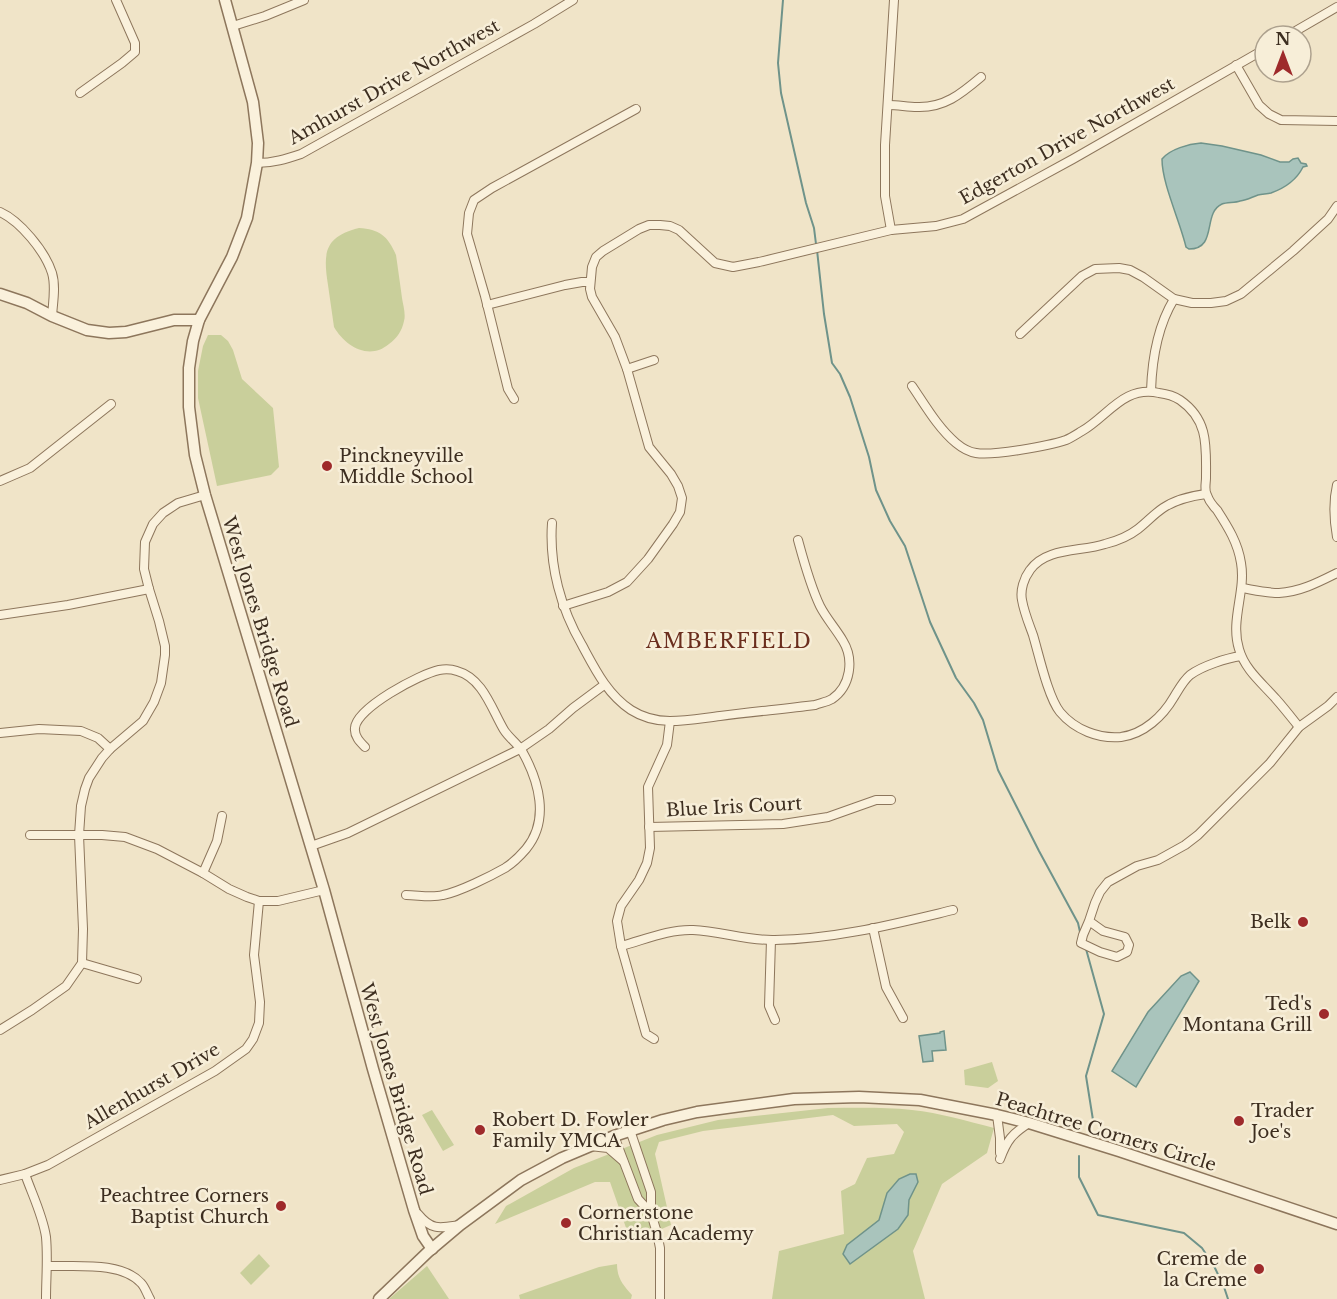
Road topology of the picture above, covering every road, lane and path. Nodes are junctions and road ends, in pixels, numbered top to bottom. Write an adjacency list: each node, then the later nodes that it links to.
1 (116, 0): 12 (street)
2 (225, 0): 8 (street, West Jones Bridge Road)
3 (304, 0): 8 (street)
4 (573, 0): 16 (street, Amhurst Drive Northwest)
5 (894, 0): 13 (street)
6 (1337, 7): 7 (street)
7 (1308, 24)
8 (233, 26): 16 (street, West Jones Bridge Road)
9 (1253, 56): 10 (street, Edgerton Drive Northwest)
10 (1236, 66): 15 (street); 19 (street, Edgerton Drive Northwest)
11 (981, 77): 13 (street)
12 (80, 93)
13 (889, 105): 19 (street)
14 (636, 109): 23 (street)
15 (1337, 121)
16 (257, 163): 25 (street, West Jones Bridge Road)
17 (1337, 206): 22 (street)
18 (0, 212): 24 (street)
19 (891, 230): 20 (street, Edgerton Drive Northwest)
20 (590, 282): 23 (street); 28 (street)
21 (0, 294): 24 (street)
22 (1174, 299): 26 (street); 30 (street)
23 (487, 305): 31 (street)
24 (52, 316): 25 (street)
25 (199, 320): 36 (street, West Jones Bridge Road)
26 (1020, 334)
27 (654, 360): 28 (street)
28 (627, 369): 43 (street)
29 (912, 386): 30 (street)
30 (1151, 391): 35 (street)
31 (514, 399)
32 (111, 404): 33 (street)
33 (0, 481)
34 (1337, 485): 38 (street)
35 (1206, 494): 41 (street); 45 (street)
36 (205, 495): 42 (street); 59 (street, West Jones Bridge Road)
37 (552, 523): 43 (street)
38 (1337, 537)
39 (798, 540): 48 (street)
40 (1337, 573): 41 (street)
41 (1242, 588): 45 (street)
42 (148, 589): 44 (street); 52 (street)
43 (563, 606): 46 (street)
44 (0, 615)
45 (1241, 656): 49 (street)
46 (604, 684): 48 (street); 53 (street)
47 (1337, 697): 49 (street)
48 (670, 721): 56 (street)
49 (1299, 727): 65 (street)
50 (0, 733): 52 (street)
51 (365, 747): 53 (street)
52 (110, 749): 58 (street)
53 (520, 749): 59 (street); 62 (street)
54 (891, 800): 56 (street, Blue Iris Court)
55 (222, 816): 60 (street)
56 (649, 827): 68 (street)
57 (30, 835): 58 (street)
58 (79, 835): 60 (street); 69 (street)
59 (311, 846): 61 (street, West Jones Bridge Road)
60 (203, 873): 63 (street)
61 (324, 890): 63 (street); 85 (street, West Jones Bridge Road)
62 (406, 895)
63 (260, 901): 83 (street, Allenhurst Drive)
64 (953, 910): 66 (street)
65 (1089, 921): 65 (street)
66 (873, 928): 67 (street); 71 (street)
67 (771, 940): 68 (street); 72 (street)
68 (621, 946): 74 (street)
69 (82, 963): 70 (street); 73 (street)
70 (137, 979)
71 (903, 1018)
72 (775, 1020)
73 (0, 1030)
74 (654, 1039)
75 (997, 1115): 76 (street, Peachtree Corners Circle); 78 (street, Peachtree Corners Circle); 80 (street)
76 (1012, 1119): 77 (street, Peachtree Corners Circle); 80 (street)
77 (1029, 1123): 80 (street); 87 (street, Peachtree Corners Circle)
78 (630, 1131): 79 (street, Peachtree Corners Circle); 86 (street)
79 (614, 1136): 81 (street, Peachtree Corners Circle); 82 (street)
80 (1006, 1144)
81 (589, 1146): 82 (street); 88 (street, Peachtree Corners Circle)
82 (625, 1163): 86 (street)
83 (25, 1174): 84 (street, Allenhurst Drive); 90 (street)
84 (0, 1180)
85 (414, 1210): 88 (street); 89 (street, West Jones Bridge Road)
86 (651, 1214): 94 (street)
87 (1337, 1224)
88 (460, 1225): 89 (street, Peachtree Corners Circle)
89 (432, 1249): 93 (street, Peachtree Corners Circle)
90 (47, 1266): 91 (street); 92 (street)
91 (46, 1299)
92 (150, 1299)
93 (379, 1299)
94 (660, 1299)

